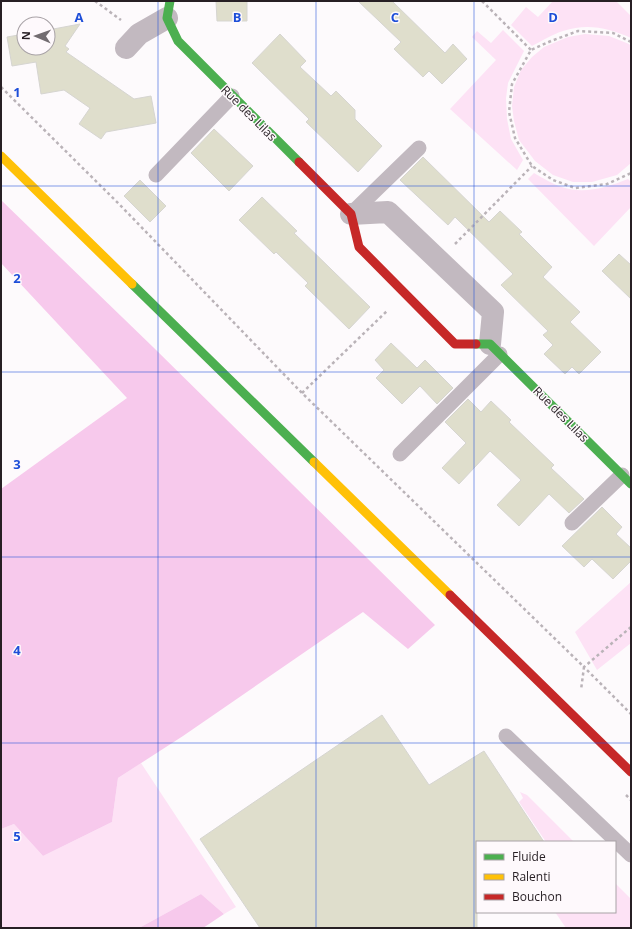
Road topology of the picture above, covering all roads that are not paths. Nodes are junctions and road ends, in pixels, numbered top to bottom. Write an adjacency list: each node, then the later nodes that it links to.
1 (169, 9): 2 (street); 3 (street, Rue des Lilas)
2 (133, 41)
3 (232, 96): 6 (lane); 7 (street, Rue des Lilas)
4 (419, 148): 7 (lane)
5 (1, 156): 13 (street)
6 (156, 175)
7 (351, 214): 8 (street); 8 (street)
8 (495, 349): 9 (lane); 10 (street, Rue des Lilas)
9 (400, 454)
10 (627, 479): 11 (lane)
11 (572, 523)
12 (506, 736): 14 (lane)
13 (631, 772)
14 (631, 855)

